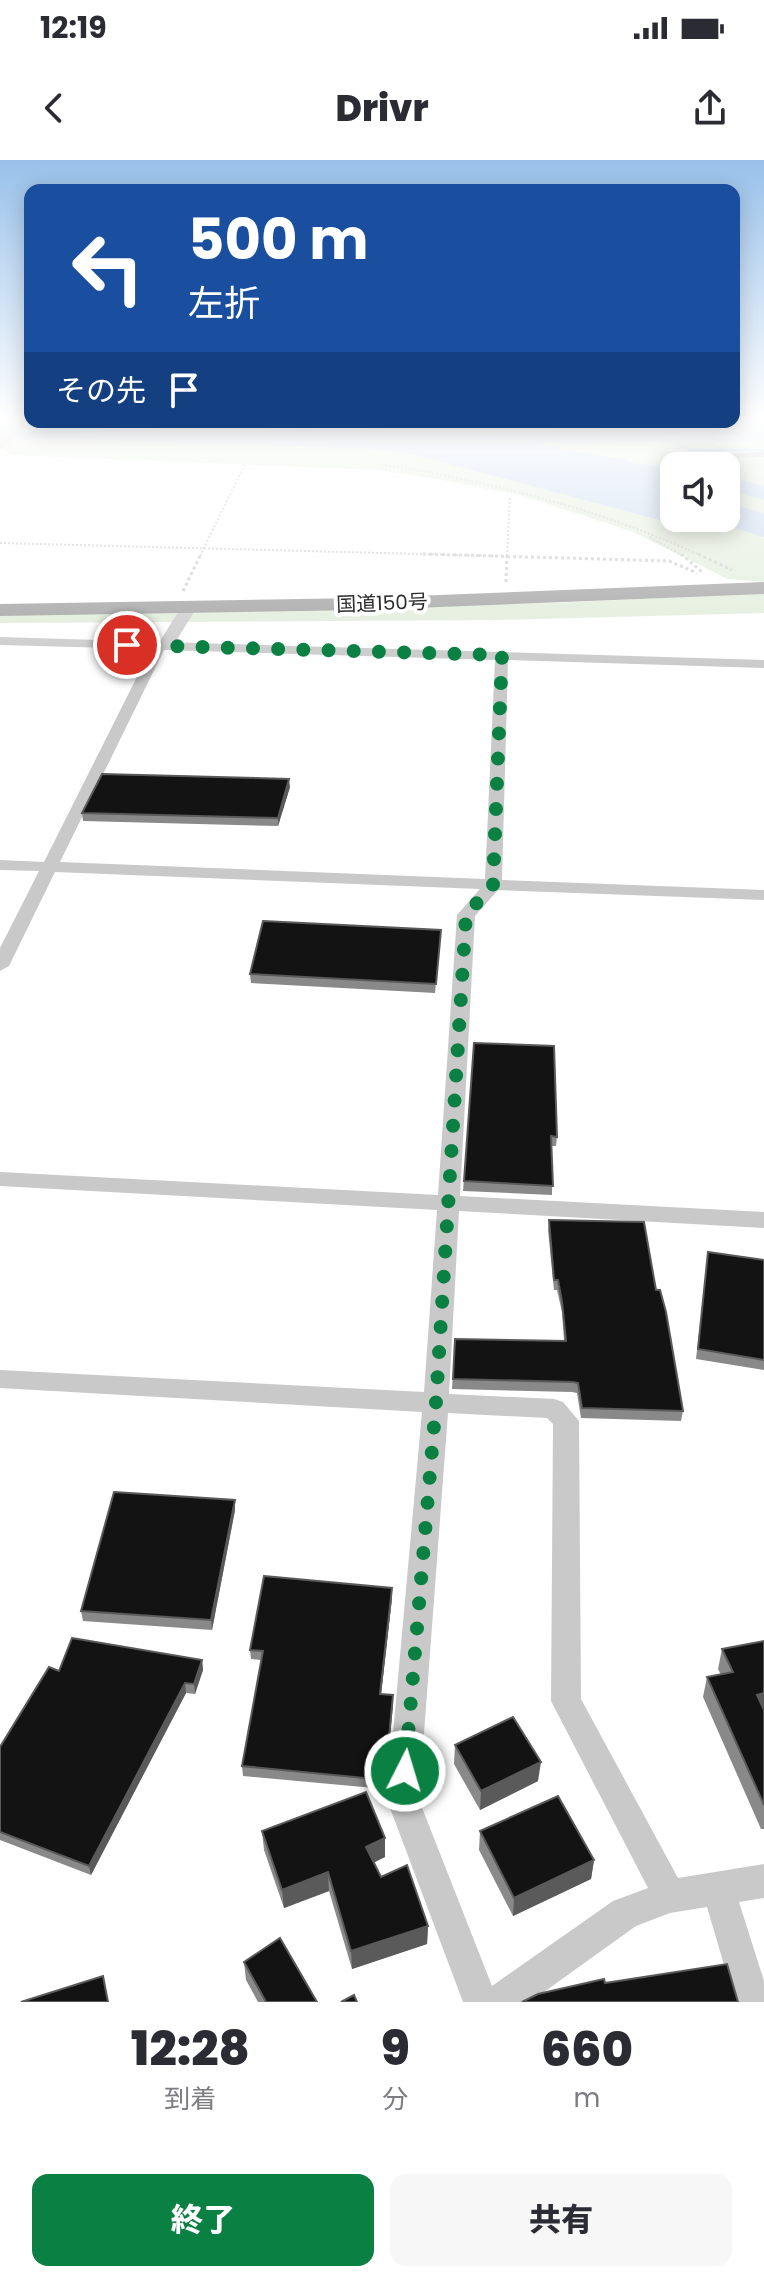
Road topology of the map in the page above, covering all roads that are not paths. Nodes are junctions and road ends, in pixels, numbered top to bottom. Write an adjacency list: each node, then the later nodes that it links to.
1 (764, 588): 2 (highway, 国道150号)
2 (185, 602): 3 (highway, 国道150号); 5 (street)
3 (0, 610)
4 (0, 641): 5 (street)
5 (162, 646): 6 (street); 9 (street)
6 (502, 655): 7 (street); 10 (street)
7 (764, 664)
8 (0, 865): 9 (street)
9 (49, 867): 10 (street); 12 (street)
10 (493, 885): 11 (street); 14 (street)
11 (764, 895)
12 (0, 966)
13 (0, 1179): 14 (street)
14 (446, 1202): 15 (street); 17 (street)
15 (764, 1220)
16 (0, 1379): 17 (street)
17 (436, 1402): 20 (street); 21 (street)
18 (764, 1881): 19 (street)
19 (717, 1886): 20 (street); 23 (street)
20 (670, 1896): 22 (street)
21 (481, 2002)
22 (500, 2002)
23 (753, 2002)

